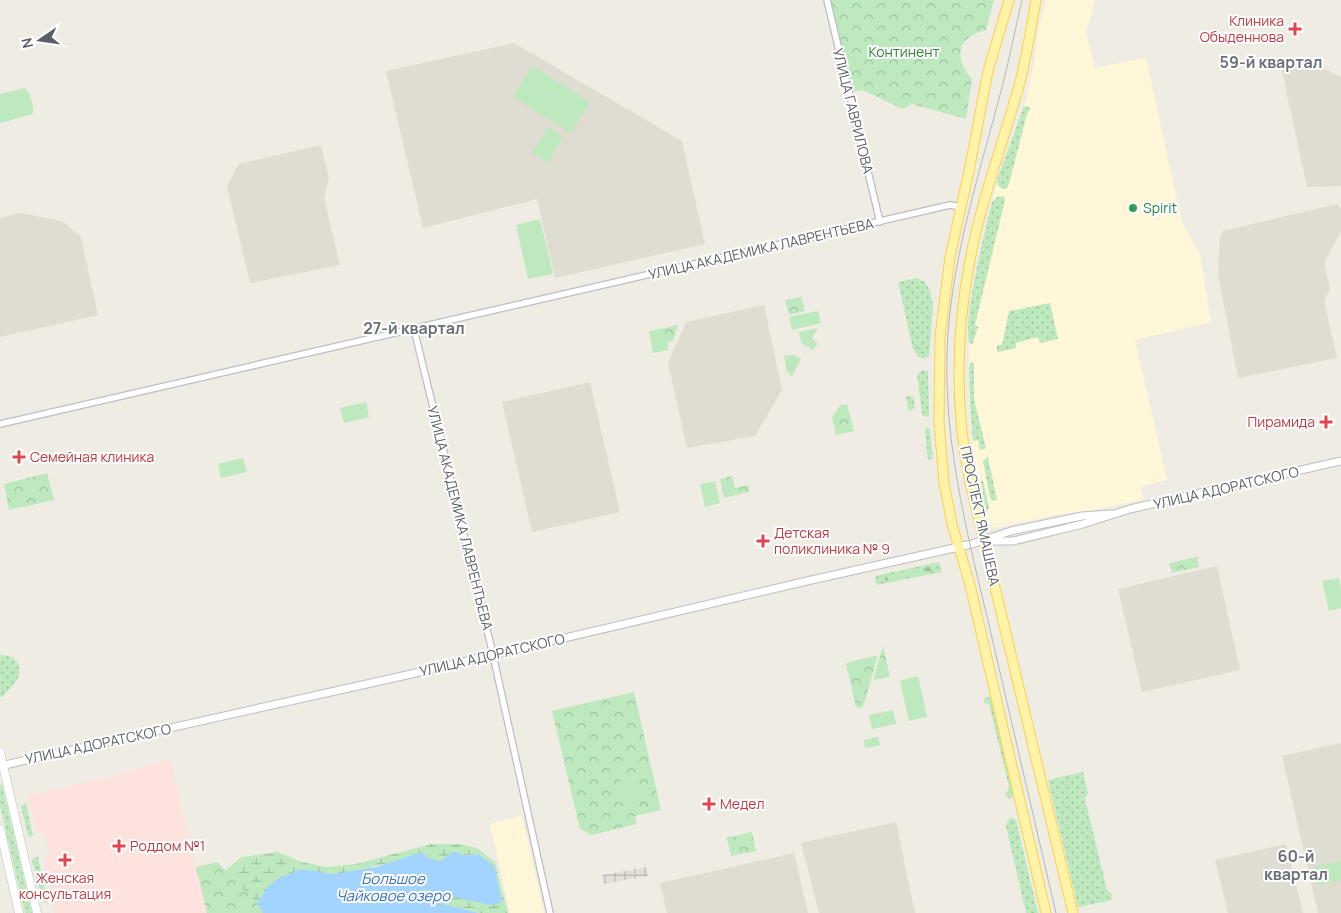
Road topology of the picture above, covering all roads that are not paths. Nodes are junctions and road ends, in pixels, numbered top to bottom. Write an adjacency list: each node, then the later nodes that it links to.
1 (827, 0): 5 (street, УЛИЦА ГАВРИЛОВА)
2 (1009, 0): 4 (main road, ПРОСПЕКТ ЯМАШЕВА)
3 (1036, 0): 9 (main road, ПРОСПЕКТ ЯМАШЕВА)
4 (961, 206): 5 (street, УЛИЦА АКАДЕМИКА ЛАВРЕНТЬЕВА); 10 (main road, ПРОСПЕКТ ЯМАШЕВА)
5 (880, 222): 6 (street, УЛИЦА АКАДЕМИКА ЛАВРЕНТЬЕВА)
6 (414, 329): 7 (street, УЛИЦА АКАДЕМИКА ЛАВРЕНТЬЕВА); 11 (street, УЛИЦА АКАДЕМИКА ЛАВРЕНТЬЕВА)
7 (0, 424)
8 (1341, 461): 9 (street, УЛИЦА АДОРАТСКОГО)
9 (984, 541): 10 (street, УЛИЦА АДОРАТСКОГО); 19 (main road, ПРОСПЕКТ ЯМАШЕВА)
10 (958, 547): 11 (street, УЛИЦА АДОРАТСКОГО); 18 (main road, ПРОСПЕКТ ЯМАШЕВА)
11 (493, 655): 13 (street, УЛИЦА АДОРАТСКОГО); 17 (street, УЛИЦА АКАДЕМИКА ЛАВРЕНТЬЕВА)
12 (0, 752): 13 (main road)
13 (2, 766): 16 (main road)
14 (0, 829): 15 (main road)
15 (19, 913)
16 (37, 913)
17 (550, 913)
18 (1046, 913)
19 (1072, 913)

